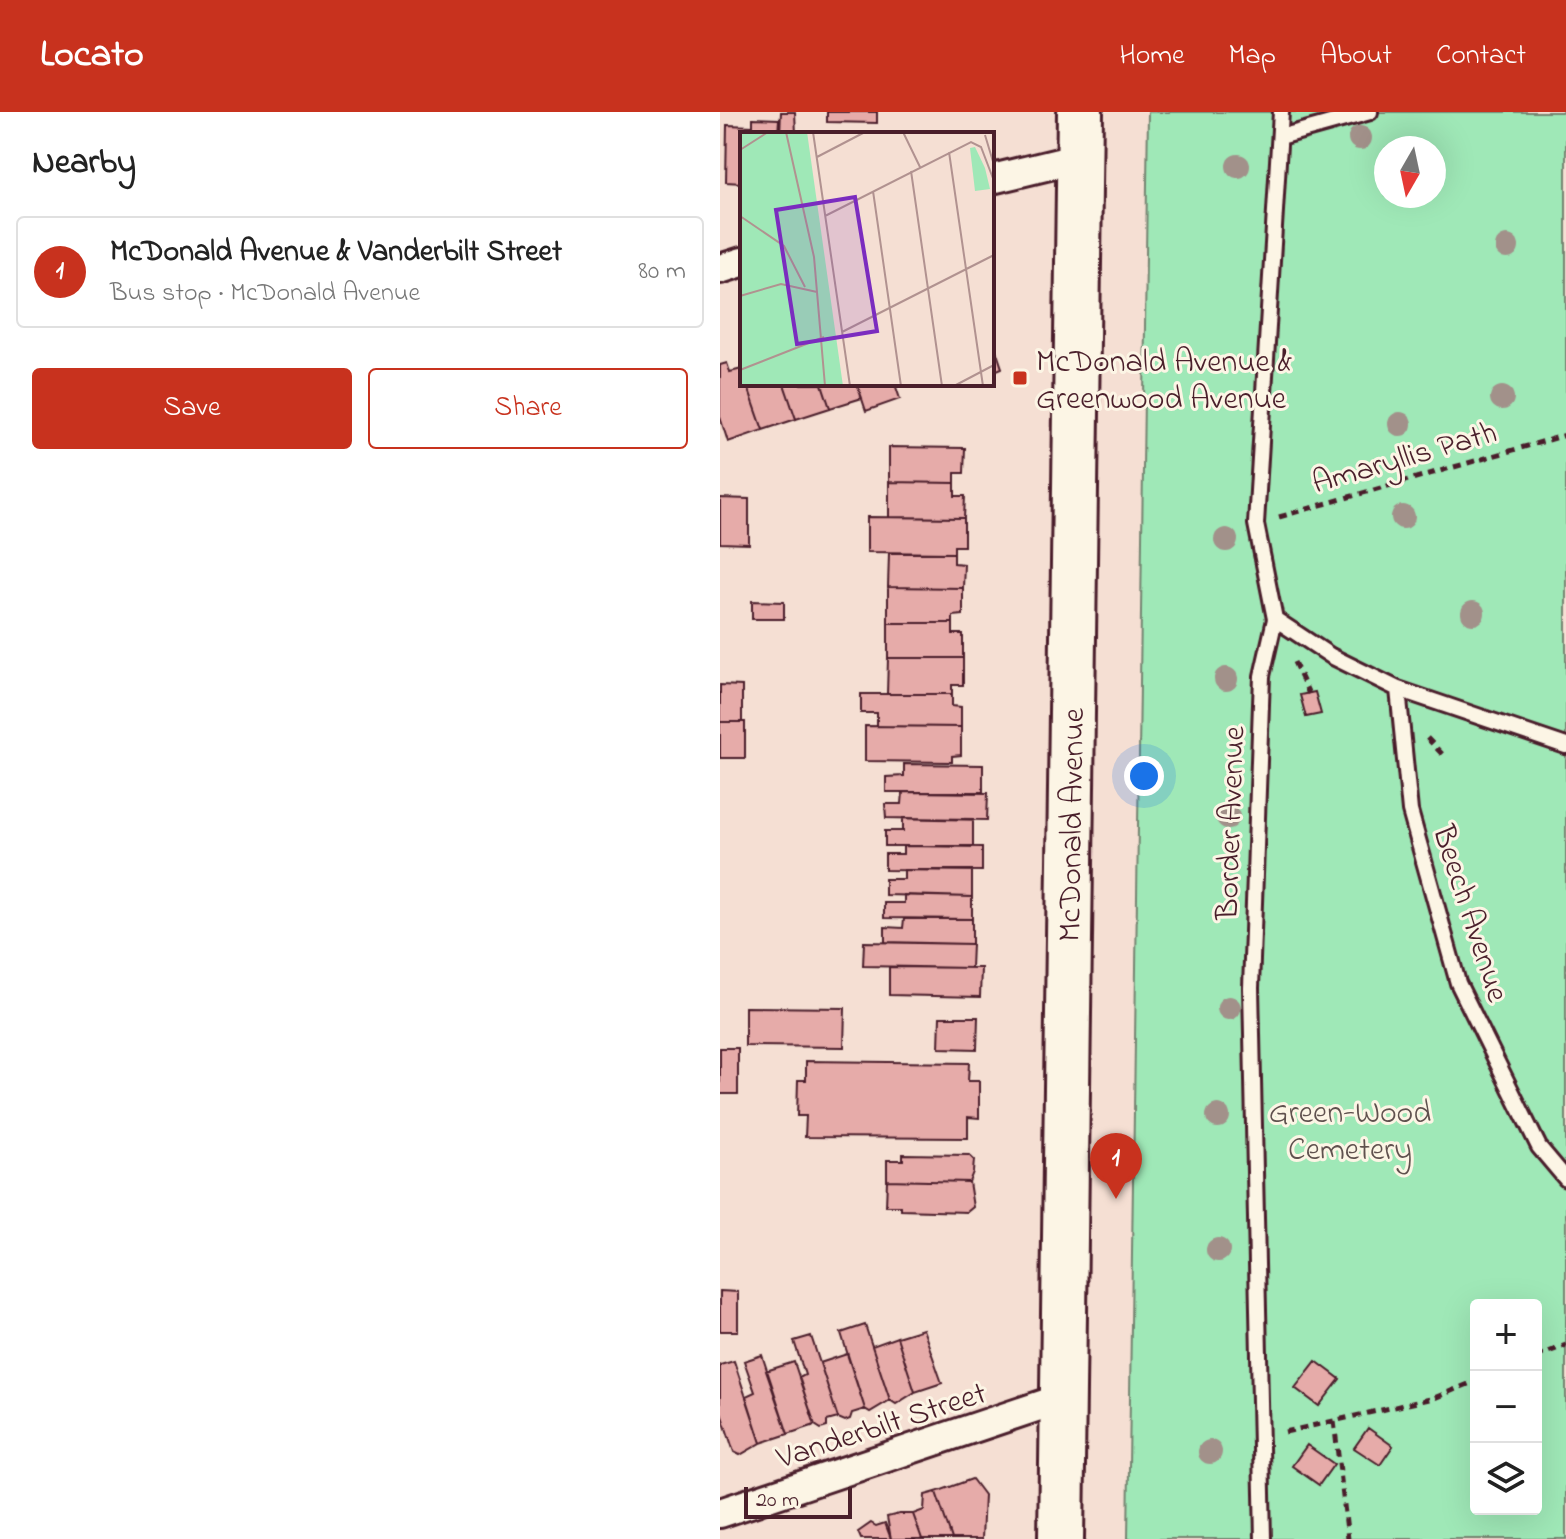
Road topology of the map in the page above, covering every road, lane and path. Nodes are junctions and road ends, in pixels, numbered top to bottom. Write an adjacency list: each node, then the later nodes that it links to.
1 (1080, 112): 5 (main road, McDonald Avenue)
2 (1281, 112): 4 (lane, Border Avenue)
3 (1370, 112): 4 (lane)
4 (1280, 137): 10 (lane, Border Avenue)
5 (1079, 158): 6 (street); 18 (main road, McDonald Avenue)
6 (994, 179)
7 (740, 263): 8 (street)
8 (720, 269)
9 (1566, 435): 10 (path, Amaryllis Path)
10 (1256, 524): 11 (lane, Border Avenue)
11 (1275, 619): 12 (lane); 20 (lane, Border Avenue)
12 (1398, 689): 13 (lane); 14 (lane, Beech Avenue)
13 (1566, 746)
14 (1566, 1179)
15 (1566, 1345): 16 (path)
16 (1542, 1355)
17 (1470, 1383): 19 (path)
18 (1063, 1398): 21 (street, Vanderbilt Street); 22 (main road, McDonald Avenue)
19 (1334, 1421): 20 (path); 24 (path)
20 (1261, 1438): 23 (lane, Border Avenue)
21 (720, 1513)
22 (1061, 1539)
23 (1263, 1539)
24 (1348, 1539)

